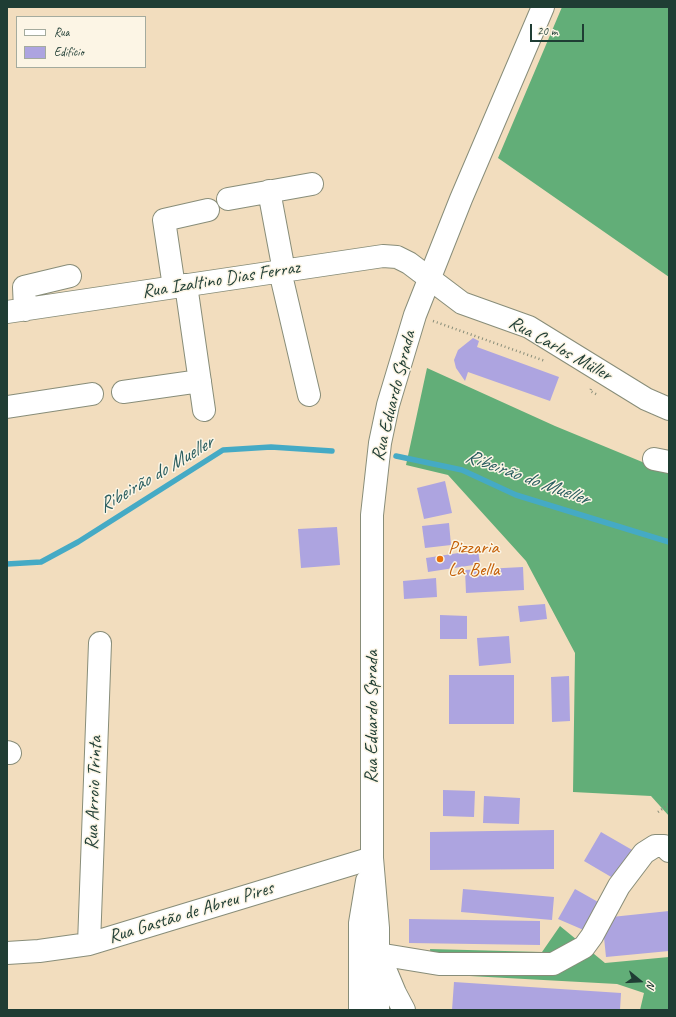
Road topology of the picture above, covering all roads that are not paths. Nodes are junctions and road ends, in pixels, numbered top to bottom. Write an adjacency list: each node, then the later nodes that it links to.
1 (543, 7): 8 (street, Rua Eduardo Sprada)
2 (312, 184): 3 (street)
3 (269, 191): 4 (street); 6 (street)
4 (228, 199)
5 (208, 210): 9 (street)
6 (282, 271): 8 (street, Rua Izaltino Dias Ferraz); 9 (street, Rua Izaltino Dias Ferraz); 14 (street)
7 (70, 276): 10 (street)
8 (430, 278): 16 (street, Rua Carlos Müller); 20 (street, Rua Eduardo Sprada)
9 (180, 286): 10 (street, Rua Izaltino Dias Ferraz); 11 (street)
10 (16, 311)
11 (200, 381): 12 (street); 17 (street)
12 (122, 392)
13 (92, 394): 15 (street)
14 (309, 396)
15 (7, 407)
16 (669, 409)
17 (204, 410)
18 (100, 643): 21 (street, Rua Arroio Trinta)
19 (669, 851): 23 (street)
20 (372, 858): 21 (street, Rua Gastão de Abreu Pires); 23 (street, Rua Eduardo Sprada); 24 (street, Rua Eduardo Sprada)
21 (89, 944): 22 (street, Rua Gastão de Abreu Pires)
22 (7, 953)
23 (378, 954): 25 (street, Rua Eduardo Sprada); 26 (street)
24 (360, 1010)
25 (378, 1010)
26 (404, 1010)

